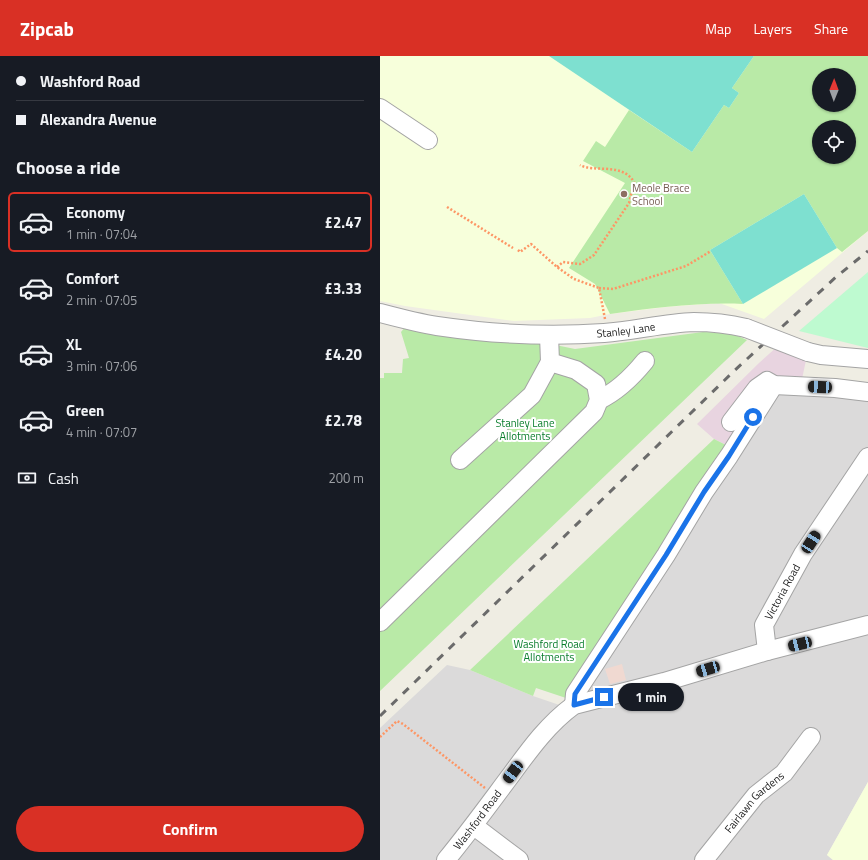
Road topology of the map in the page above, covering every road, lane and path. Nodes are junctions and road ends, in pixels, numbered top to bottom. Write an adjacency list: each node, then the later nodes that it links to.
1 (380, 108): 2 (street)
2 (428, 140)
3 (580, 165): 8 (path)
4 (447, 207): 5 (path)
5 (513, 248)
6 (518, 250): 8 (path)
7 (711, 251): 9 (path)
8 (557, 267): 9 (path)
9 (599, 288): 11 (path)
10 (380, 313): 12 (street, Stanley Lane)
11 (608, 333): 12 (street, Stanley Lane); 13 (street, Stanley Lane, bridge)
12 (549, 335): 15 (street)
13 (868, 359)
14 (645, 361): 18 (street)
15 (550, 362): 18 (street); 21 (street)
16 (774, 385): 17 (street); 19 (street); 25 (street)
17 (868, 392)
18 (599, 400): 22 (street)
19 (731, 422)
20 (868, 457): 24 (street, Victoria Road)
21 (460, 460)
22 (380, 622)
23 (868, 625): 24 (street)
24 (766, 651): 25 (street)
25 (574, 705): 28 (street, Washford Road)
26 (380, 737): 28 (path)
27 (810, 744): 32 (street, Fairlawn Gardens)
28 (495, 796): 29 (street, Washford Road)
29 (474, 826): 30 (street, Washford Road); 31 (street)
30 (446, 860)
31 (519, 860)
32 (704, 860)

